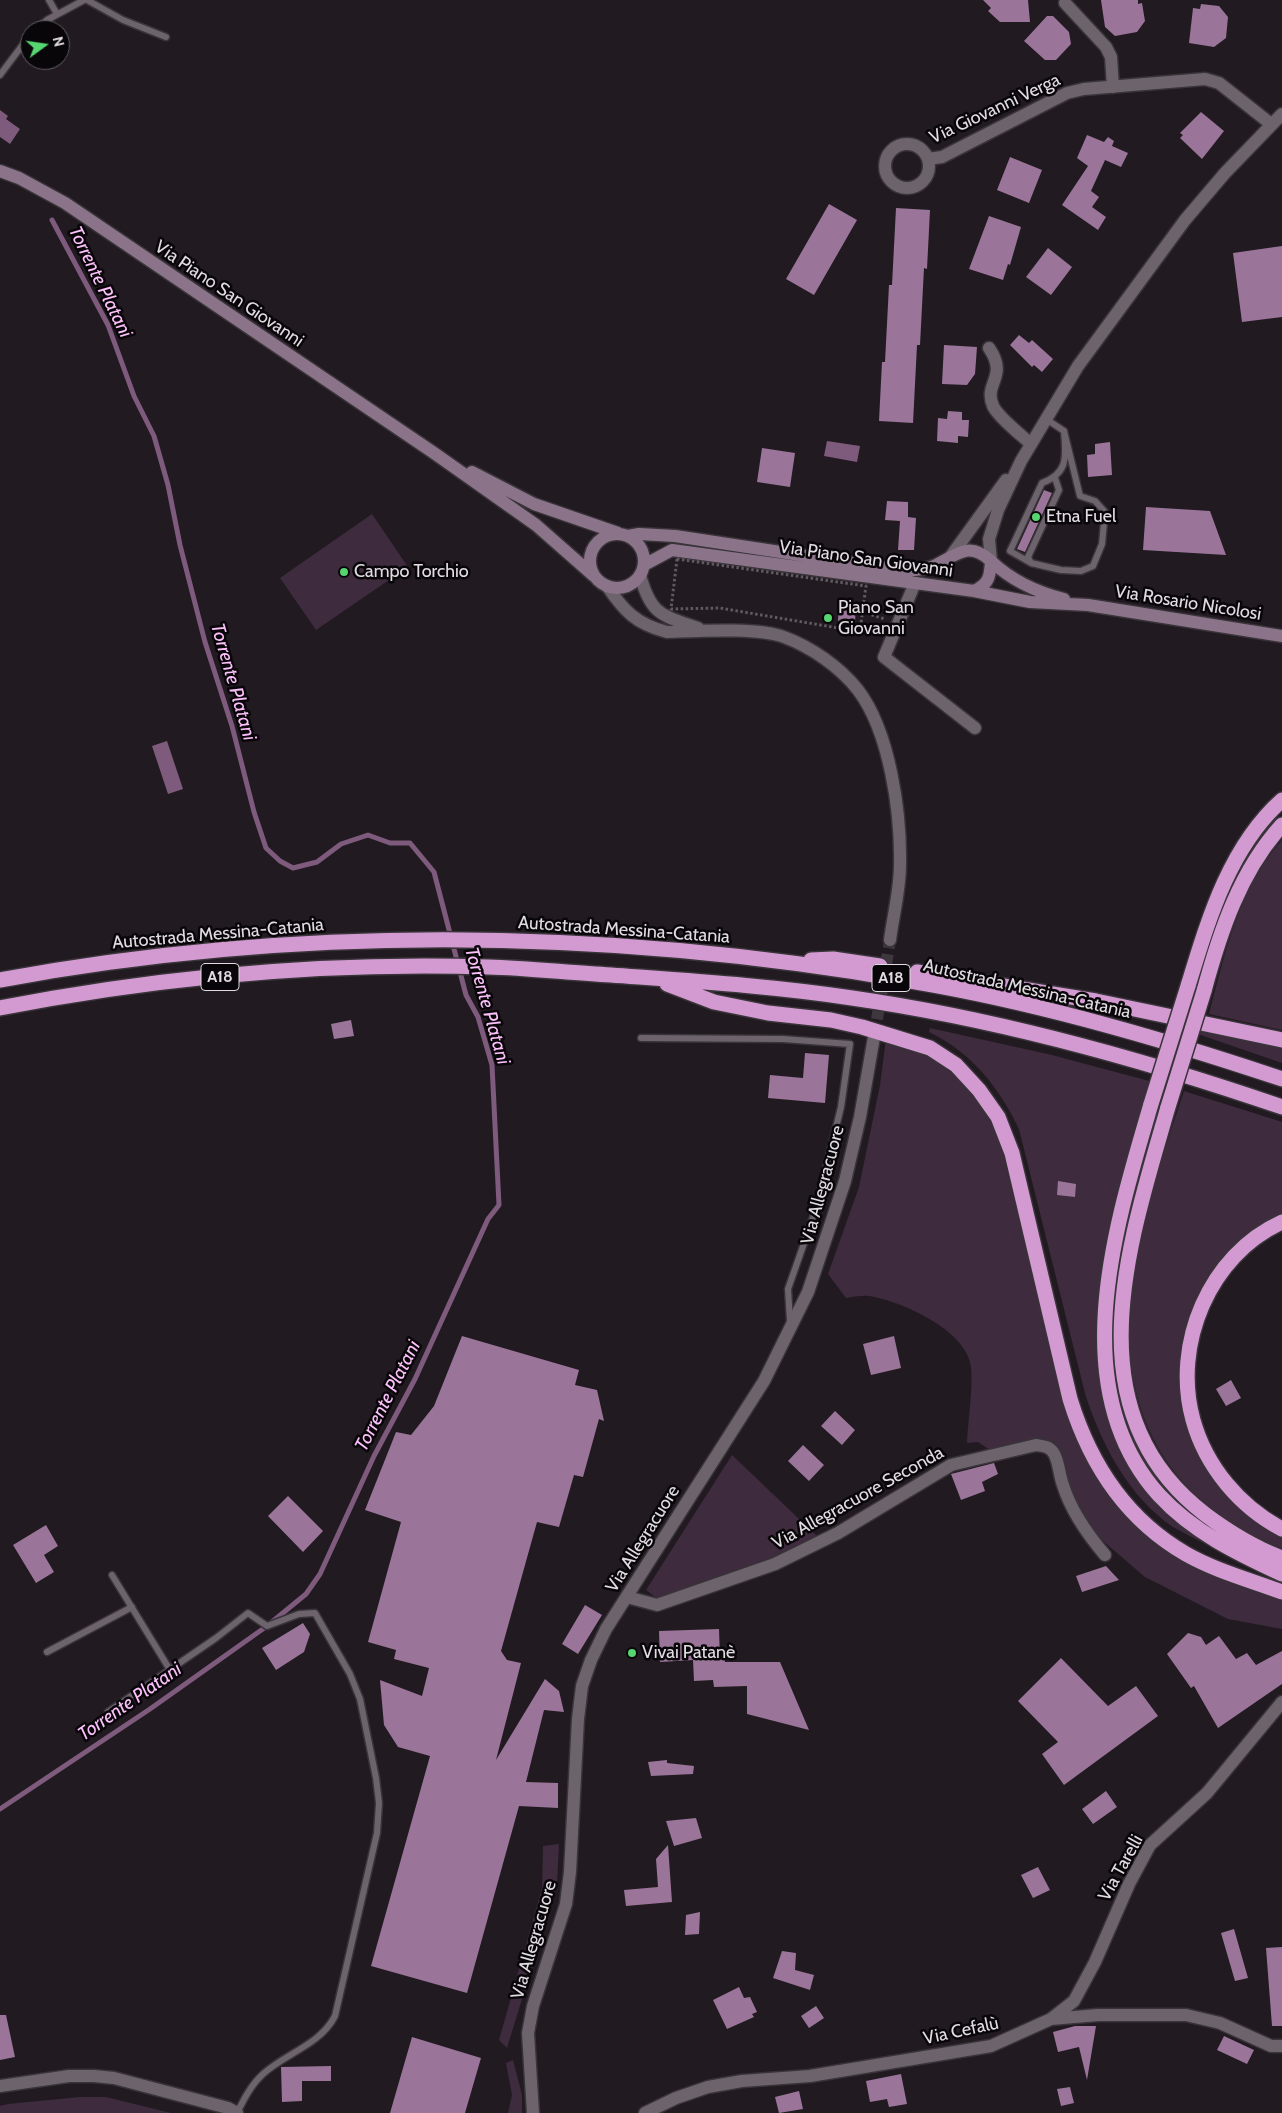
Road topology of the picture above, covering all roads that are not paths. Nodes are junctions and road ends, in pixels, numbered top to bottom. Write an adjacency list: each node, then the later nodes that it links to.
1 (50, 0): 4 (lane)
2 (86, 0): 4 (lane); 6 (lane)
3 (1065, 3): 9 (street)
4 (57, 14): 5 (lane)
5 (49, 20)
6 (166, 36)
7 (20, 48): 8 (lane)
8 (0, 75)
9 (1113, 87): 12 (street, Via Giovanni Verga); 13 (street, Via Giovanni Verga)
10 (1282, 104): 12 (street)
11 (1282, 114): 12 (street)
12 (1271, 124): 16 (street)
13 (928, 159)
14 (0, 171): 19 (main road, Via Piano San Giovanni)
15 (989, 348): 18 (street)
16 (1046, 419): 17 (lane); 18 (street)
17 (1064, 431): 21 (lane); 25 (lane)
18 (1031, 444): 20 (street)
19 (434, 453): 22 (main road); 27 (main road)
20 (1021, 461): 23 (street); 24 (street)
21 (1056, 478): 25 (lane); 25 (lane)
22 (623, 534): 23 (main road, Via Piano San Giovanni); 26 (main road); 27 (main road)
23 (951, 556): 24 (main road, Via Piano San Giovanni)
24 (991, 561): 30 (main road); 31 (main road, Via Piano San Giovanni)
25 (1031, 564)
26 (642, 570): 28 (main road, Via Piano San Giovanni); 29 (main road); 32 (street)
27 (594, 576): 29 (main road)
28 (915, 583): 30 (main road, Via Piano San Giovanni); 34 (street)
29 (607, 586): 32 (street)
30 (974, 591): 31 (main road, Via Piano San Giovanni)
31 (1088, 605): 33 (main road, Via Rosario Nicolosi)
32 (705, 631): 37 (street)
33 (1282, 636)
34 (975, 728)
35 (1282, 800): 53 (highway, bridge)
36 (1282, 825): 52 (highway, bridge)
37 (890, 940)
38 (775, 961): 40 (highway, Autostrada Messina-Catania / A18); 45 (highway); 46 (highway, Autostrada Messina-Catania / A18)
39 (649, 978): 41 (highway); 42 (highway, A18); 47 (highway, A18)
40 (0, 980)
41 (733, 1004): 55 (highway); 56 (highway)
42 (0, 1008)
43 (874, 1037): 49 (street, Via Allegracuore)
44 (641, 1038): 49 (lane)
45 (1282, 1040)
46 (1282, 1079)
47 (1282, 1107)
48 (1282, 1222): 50 (highway)
49 (791, 1329): 57 (street, Via Allegracuore)
50 (1282, 1530)
51 (1105, 1555): 57 (street, Via Allegracuore Seconda)
52 (1282, 1558)
53 (1282, 1574)
54 (112, 1575): 58 (lane)
55 (1282, 1582)
56 (1282, 1592)
57 (627, 1597): 65 (street, Via Allegracuore)
58 (132, 1607): 59 (lane); 60 (lane)
59 (47, 1652)
60 (170, 1670): 62 (lane); 67 (lane)
61 (1282, 1702): 63 (street, Via Tarelli)
62 (108, 1712)
63 (1051, 2019): 64 (street, Via Cefalù); 70 (street, Via Cefalù)
64 (1282, 2046)
65 (533, 2084): 68 (street); 69 (street)
66 (0, 2086): 67 (street)
67 (237, 2113)
68 (532, 2113)
69 (542, 2113)
70 (645, 2113)

